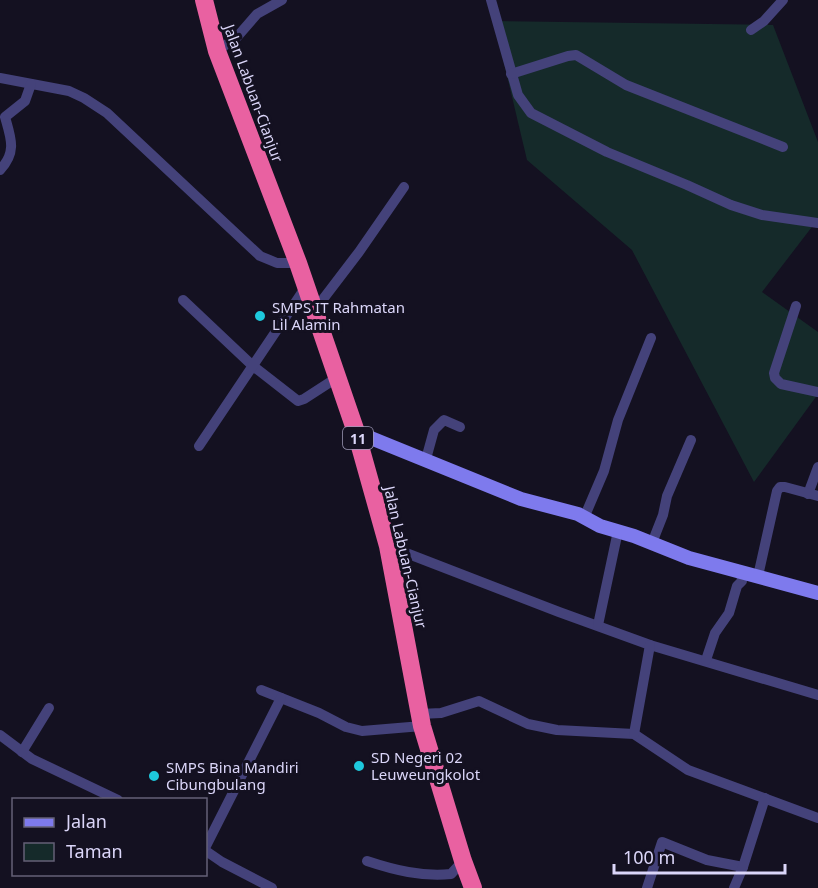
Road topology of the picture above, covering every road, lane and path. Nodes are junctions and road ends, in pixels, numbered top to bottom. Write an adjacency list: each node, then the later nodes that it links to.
1 (204, 0): 6 (highway, Jalan Labuan-Cianjur / 11)
2 (282, 0): 6 (street)
3 (491, 0): 7 (street)
4 (783, 0): 5 (street)
5 (752, 30)
6 (217, 51): 14 (highway, Jalan Labuan-Cianjur / 11)
7 (511, 74): 10 (street); 13 (street)
8 (0, 78): 9 (street)
9 (31, 84): 11 (street); 14 (street)
10 (783, 147)
11 (0, 170)
12 (404, 187): 18 (street)
13 (818, 223)
14 (298, 263): 15 (highway, Jalan Labuan-Cianjur / 11)
15 (305, 288): 18 (highway, Jalan Labuan-Cianjur / 11); 20 (street)
16 (183, 300): 20 (street)
17 (796, 306): 22 (street)
18 (314, 311): 21 (highway, Jalan Labuan-Cianjur / 11)
19 (651, 338): 30 (street)
20 (253, 366): 21 (street); 26 (street)
21 (338, 377): 24 (highway, Jalan Labuan-Cianjur / 11)
22 (818, 392)
23 (460, 428): 27 (street)
24 (357, 432): 27 (street); 33 (highway, Jalan Labuan-Cianjur / 11)
25 (691, 440): 32 (street)
26 (199, 446)
27 (426, 459): 30 (street)
28 (818, 467): 29 (street)
29 (813, 495): 35 (street)
30 (584, 518): 31 (street)
31 (618, 531): 32 (street); 37 (street)
32 (652, 543): 34 (street)
33 (388, 546): 37 (street); 44 (highway, Jalan Labuan-Cianjur / 11)
34 (741, 571): 35 (street); 39 (street)
35 (758, 576): 36 (street)
36 (818, 593)
37 (598, 625): 38 (street)
38 (650, 645): 39 (street); 45 (street)
39 (706, 660): 41 (street)
40 (261, 690): 42 (street)
41 (818, 695)
42 (281, 698): 44 (street); 51 (street)
43 (49, 708): 47 (street)
44 (421, 720): 45 (street); 54 (highway, Jalan Labuan-Cianjur / 11)
45 (634, 734): 49 (street)
46 (0, 735): 47 (street)
47 (22, 752): 48 (street)
48 (114, 798)
49 (765, 798): 50 (street); 55 (street)
50 (818, 818)
51 (207, 844)
52 (207, 852): 56 (street)
53 (367, 861): 54 (street)
54 (463, 861): 57 (highway, Jalan Labuan-Cianjur / 11)
55 (743, 867): 58 (street); 59 (street)
56 (272, 888)
57 (473, 888)
58 (646, 888)
59 (734, 888)

